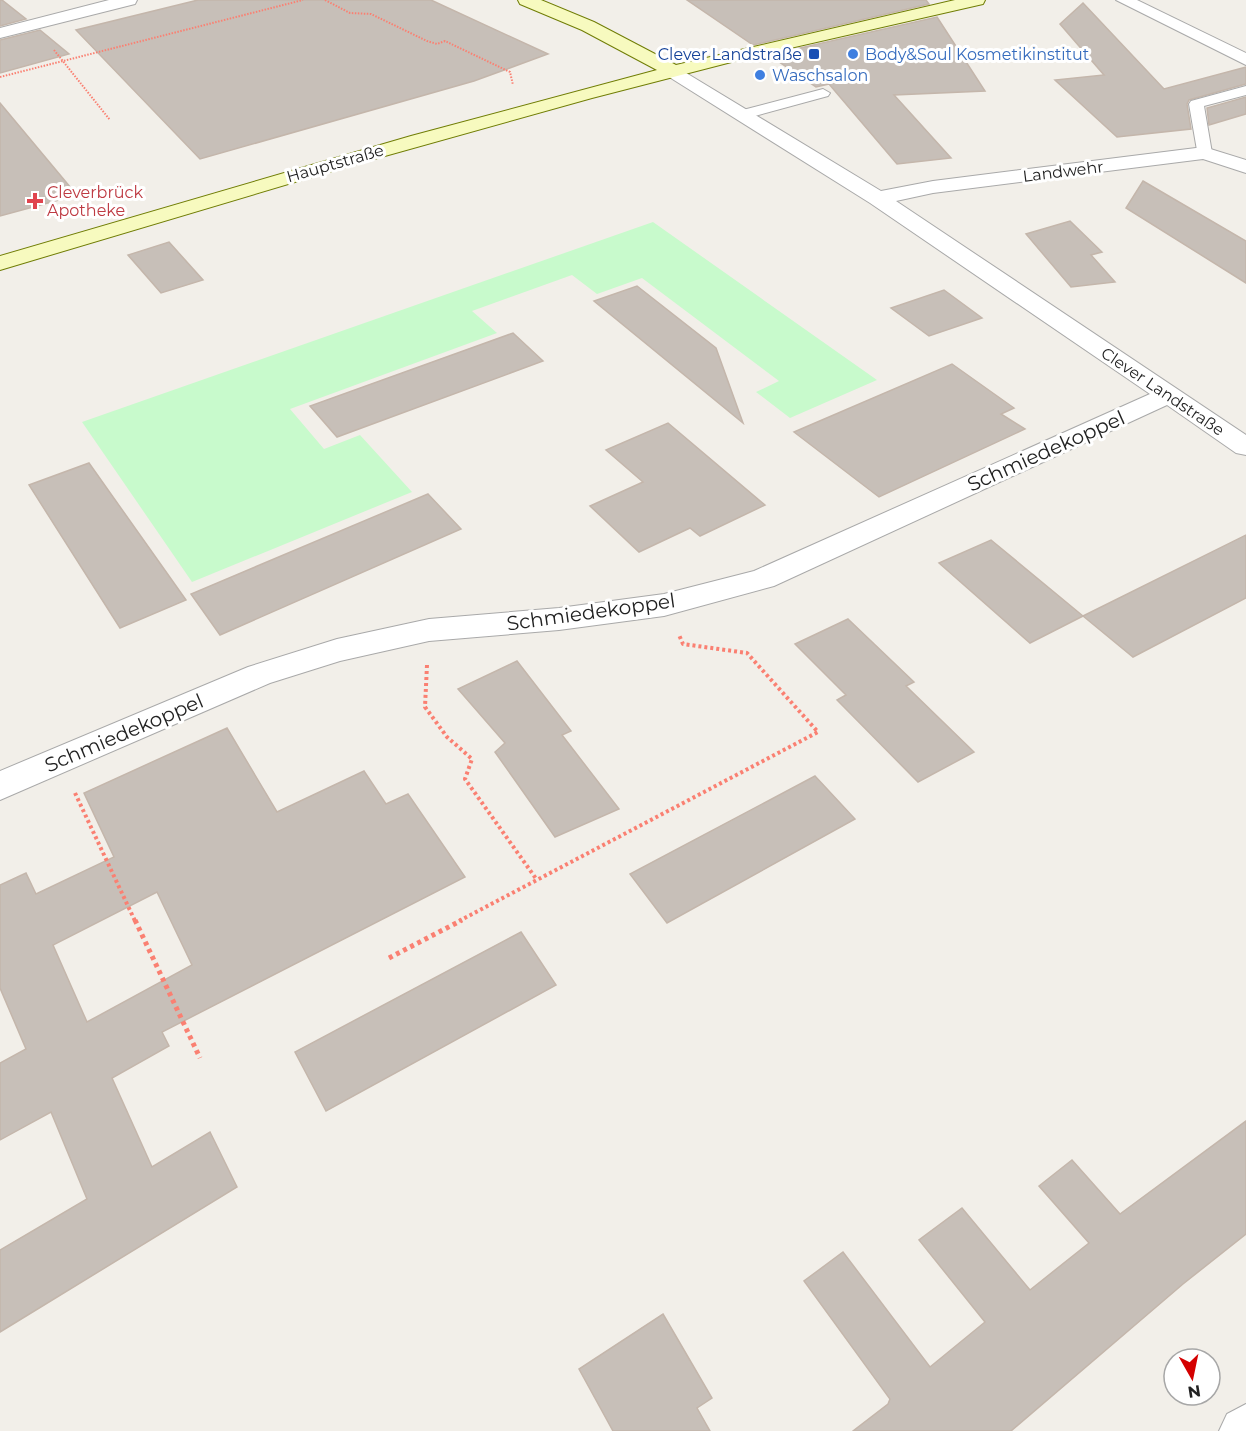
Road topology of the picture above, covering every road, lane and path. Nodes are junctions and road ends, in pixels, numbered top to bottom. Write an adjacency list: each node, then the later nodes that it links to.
1 (129, 0): 7 (street)
2 (303, 0): 10 (path)
3 (325, 0): 15 (path)
4 (526, 0): 11 (main road, Clever Landstraße)
5 (977, 0): 11 (main road, Hauptstraße)
6 (1124, 0): 9 (street)
7 (34, 24): 8 (street); 10 (path)
8 (0, 33)
9 (1246, 60)
10 (63, 61): 12 (path); 17 (path)
11 (673, 71): 15 (main road, Hauptstraße); 16 (street, Clever Landstraße)
12 (0, 77)
13 (1246, 90): 18 (lane)
14 (823, 93): 16 (lane)
15 (520, 111): 21 (main road, Hauptstraße)
16 (744, 114): 20 (street, Clever Landstraße)
17 (110, 120)
18 (1204, 153): 19 (street, Landwehr); 20 (street, Landwehr)
19 (1246, 167)
20 (878, 198): 22 (street, Clever Landstraße)
21 (0, 263)
22 (1168, 395): 23 (street, Clever Landstraße); 24 (street, Schmiedekoppel)
23 (1246, 447)
24 (664, 605): 25 (street, Schmiedekoppel); 28 (path)
25 (429, 630): 26 (street, Schmiedekoppel); 28 (path)
26 (60, 760): 27 (street, Schmiedekoppel); 30 (path)
27 (0, 786)
28 (537, 880): 29 (path)
29 (389, 958)
30 (200, 1058)

